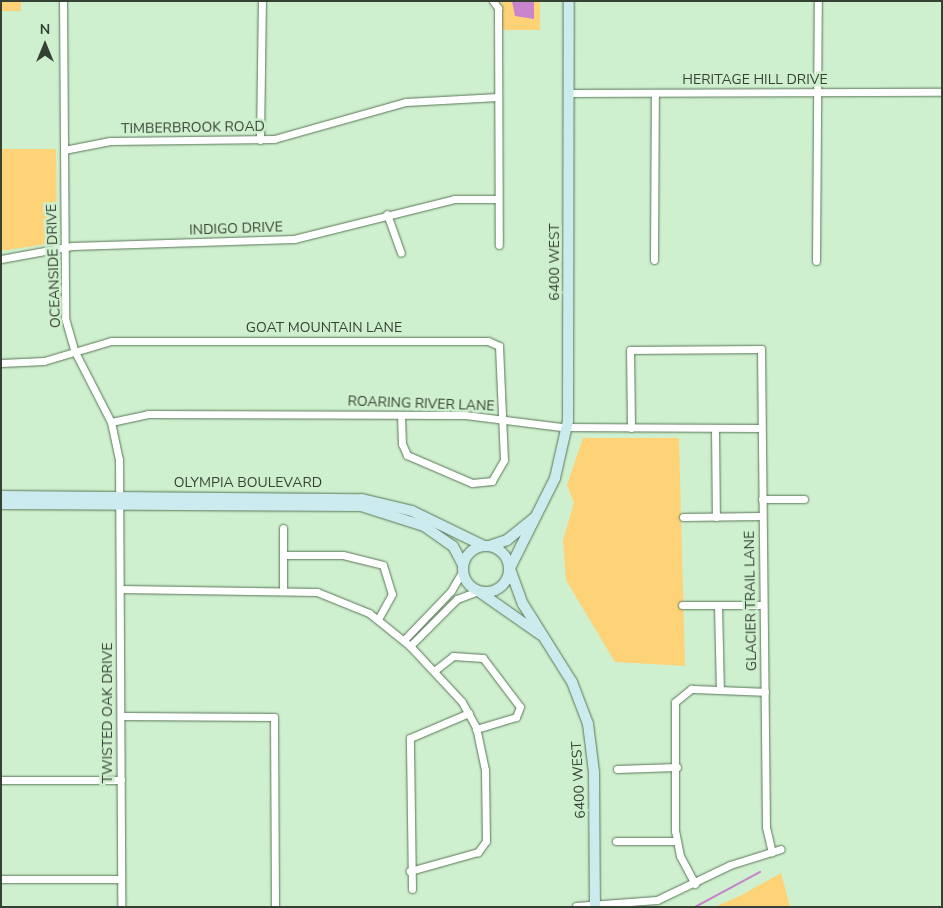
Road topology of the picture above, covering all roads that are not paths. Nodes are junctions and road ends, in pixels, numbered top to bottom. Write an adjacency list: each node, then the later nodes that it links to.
1 (63, 1): 12 (street, OCEANSIDE DRIVE)
2 (262, 1): 11 (street)
3 (493, 1): 10 (street)
4 (569, 1): 8 (street, 6400 WEST)
5 (818, 1): 6 (street)
6 (817, 92): 7 (street, HERITAGE HILL DRIVE); 9 (street, HERITAGE HILL DRIVE); 20 (street)
7 (942, 92)
8 (569, 93): 9 (street, HERITAGE HILL DRIVE); 26 (street, 6400 WEST)
9 (655, 94): 19 (street)
10 (498, 97): 11 (street, TIMBERBROOK ROAD); 13 (street)
11 (260, 140): 12 (street, TIMBERBROOK ROAD)
12 (64, 150): 16 (street, OCEANSIDE DRIVE)
13 (498, 199): 14 (street, INDIGO DRIVE); 15 (street)
14 (387, 214): 16 (street, INDIGO DRIVE); 17 (street)
15 (499, 245)
16 (64, 247): 18 (street, INDIGO DRIVE); 21 (street, OCEANSIDE DRIVE)
17 (401, 253)
18 (1, 259)
19 (654, 260)
20 (816, 261)
21 (74, 350): 22 (street, GOAT MOUNTAIN LANE); 24 (street, GOAT MOUNTAIN LANE); 25 (street, OCEANSIDE DRIVE)
22 (1, 363)
23 (401, 415): 24 (street, ROARING RIVER LANE); 24 (street, GOAT MOUNTAIN LANE); 25 (street, ROARING RIVER LANE)
24 (502, 419): 26 (street, ROARING RIVER LANE)
25 (111, 422): 33 (street, OCEANSIDE DRIVE)
26 (567, 428): 27 (street, ROARING RIVER LANE); 36 (street, 6400 WEST)
27 (631, 428): 28 (street, ROARING RIVER LANE); 29 (street, GLACIER TRAIL LANE)
28 (715, 428): 29 (street, ROARING RIVER LANE); 38 (street)
29 (761, 428): 31 (street, GLACIER TRAIL LANE)
30 (1, 496): 33 (street, OLYMPIA BOULEVARD)
31 (762, 499): 32 (street); 35 (street, GLACIER TRAIL LANE)
32 (804, 499)
33 (120, 501): 34 (street, OLYMPIA BOULEVARD); 39 (street, OCEANSIDE DRIVE); 41 (street, OLYMPIA BOULEVARD); 43 (street, OLYMPIA BOULEVARD)
34 (1, 504)
35 (762, 516): 38 (street); 50 (street, GLACIER TRAIL LANE)
36 (535, 517): 41 (street, 6400 WEST); 44 (street, 6400 WEST)
37 (683, 517): 38 (street)
38 (716, 517)
39 (120, 519): 46 (street, TWISTED OAK DRIVE)
40 (283, 528): 42 (street)
41 (486, 546): 43 (street); 44 (street)
42 (283, 555): 45 (street); 51 (street)
43 (463, 568): 47 (street); 53 (street)
44 (510, 568): 47 (street); 52 (street, 6400 WEST)
45 (284, 588): 46 (street); 51 (street)
46 (120, 589): 58 (street, TWISTED OAK DRIVE)
47 (479, 591): 52 (street, 6400 WEST); 53 (street)
48 (682, 605): 49 (street)
49 (718, 605): 50 (street); 55 (street)
50 (764, 605): 56 (street, GLACIER TRAIL LANE)
51 (378, 619): 53 (street)
52 (541, 635): 74 (street, 6400 WEST)
53 (407, 643): 54 (street)
54 (434, 671): 57 (street); 59 (street)
55 (720, 690): 56 (street); 60 (street)
56 (765, 692): 67 (street, GLACIER TRAIL LANE)
57 (469, 713): 59 (street); 68 (street)
58 (121, 716): 63 (street, TWISTED OAK DRIVE); 76 (street)
59 (476, 729): 68 (street)
60 (677, 767): 61 (street); 65 (street)
61 (617, 769)
62 (1, 780): 63 (street)
63 (121, 780): 70 (street, TWISTED OAK DRIVE)
64 (616, 841): 65 (street)
65 (676, 841): 71 (street)
66 (782, 849): 67 (street)
67 (772, 852): 71 (street)
68 (410, 871): 72 (street)
69 (1, 879): 70 (street)
70 (121, 879): 75 (street, TWISTED OAK DRIVE)
71 (695, 884): 74 (street)
72 (412, 889)
73 (576, 906): 74 (street)
74 (595, 906)
75 (121, 907)
76 (275, 907)

